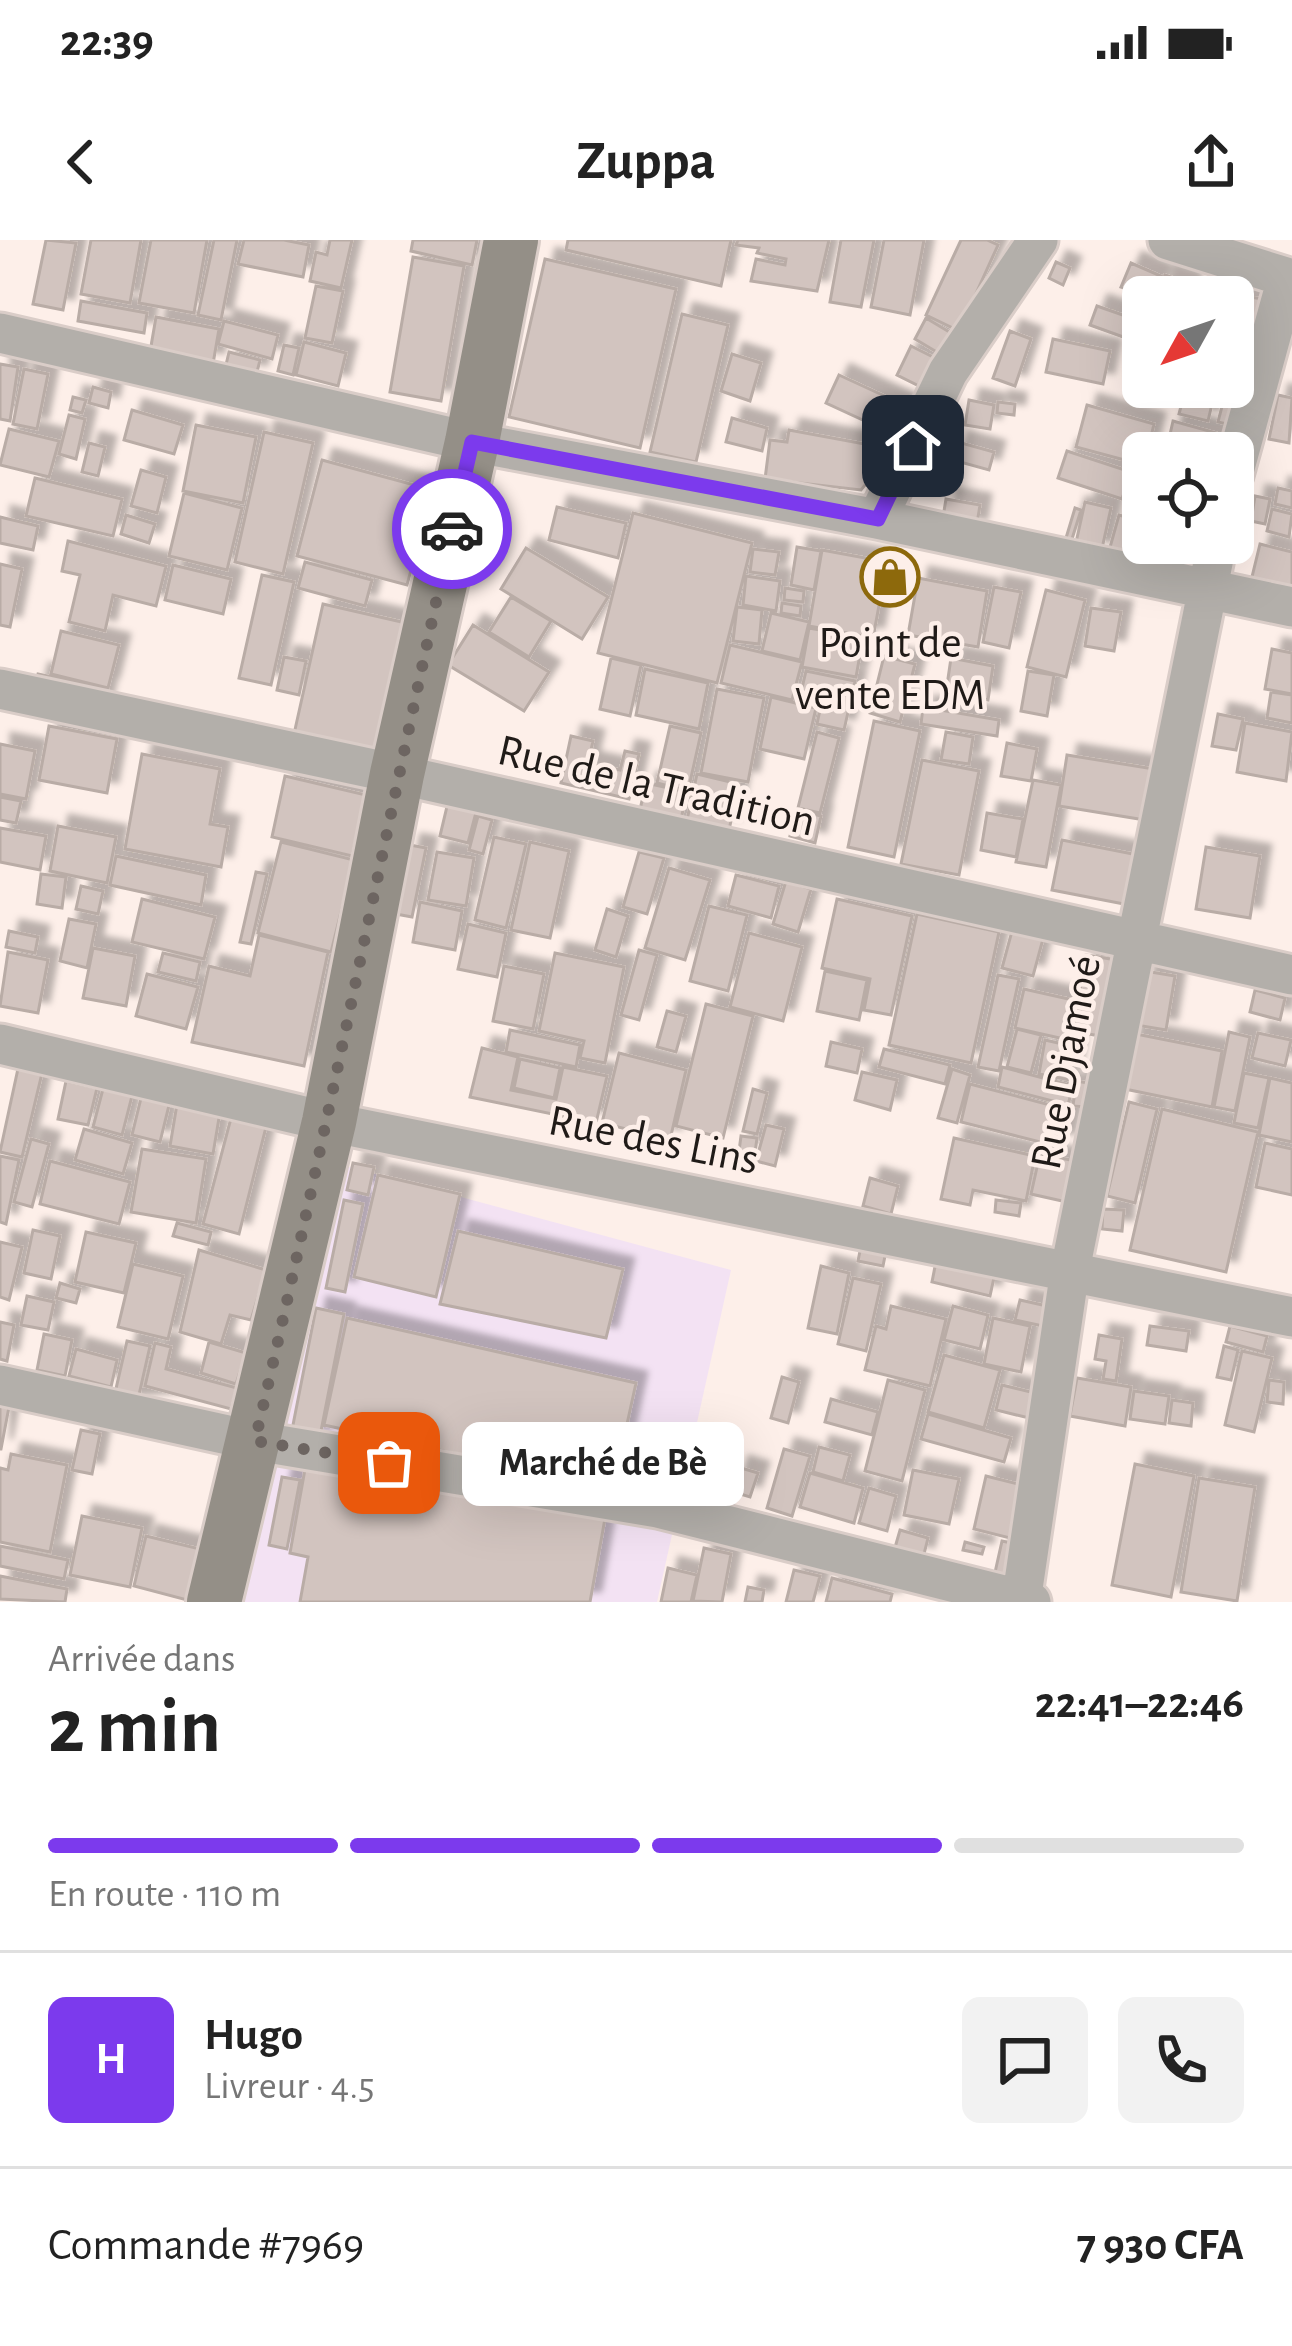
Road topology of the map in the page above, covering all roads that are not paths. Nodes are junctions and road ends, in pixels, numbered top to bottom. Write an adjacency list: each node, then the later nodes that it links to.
1 (511, 240): 7 (main road)
2 (1038, 240): 8 (street)
3 (1168, 240): 4 (street)
4 (1289, 278): 6 (street)
5 (0, 333): 7 (street)
6 (1245, 432)
7 (472, 442): 8 (street); 13 (main road)
8 (878, 519): 10 (street)
9 (1212, 564): 10 (street, Rue Djamoé)
10 (1207, 586): 11 (street); 14 (street, Rue Djamoé)
11 (1292, 607)
12 (0, 689): 13 (street, Rue de la Tradition)
13 (398, 774): 14 (street, Rue de la Tradition); 17 (main road)
14 (1137, 941): 15 (street, Rue de la Tradition); 18 (street, Rue Djamoé)
15 (1292, 975)
16 (0, 1044): 17 (street, Rue des Lins)
17 (329, 1122): 18 (street, Rue des Lins); 21 (main road)
18 (1070, 1270): 19 (street, Rue des Lins); 22 (street, Rue Djamoé)
19 (1292, 1317)
20 (0, 1385): 21 (street)
21 (255, 1441): 22 (street); 23 (main road)
22 (1024, 1601)
23 (214, 1602)

